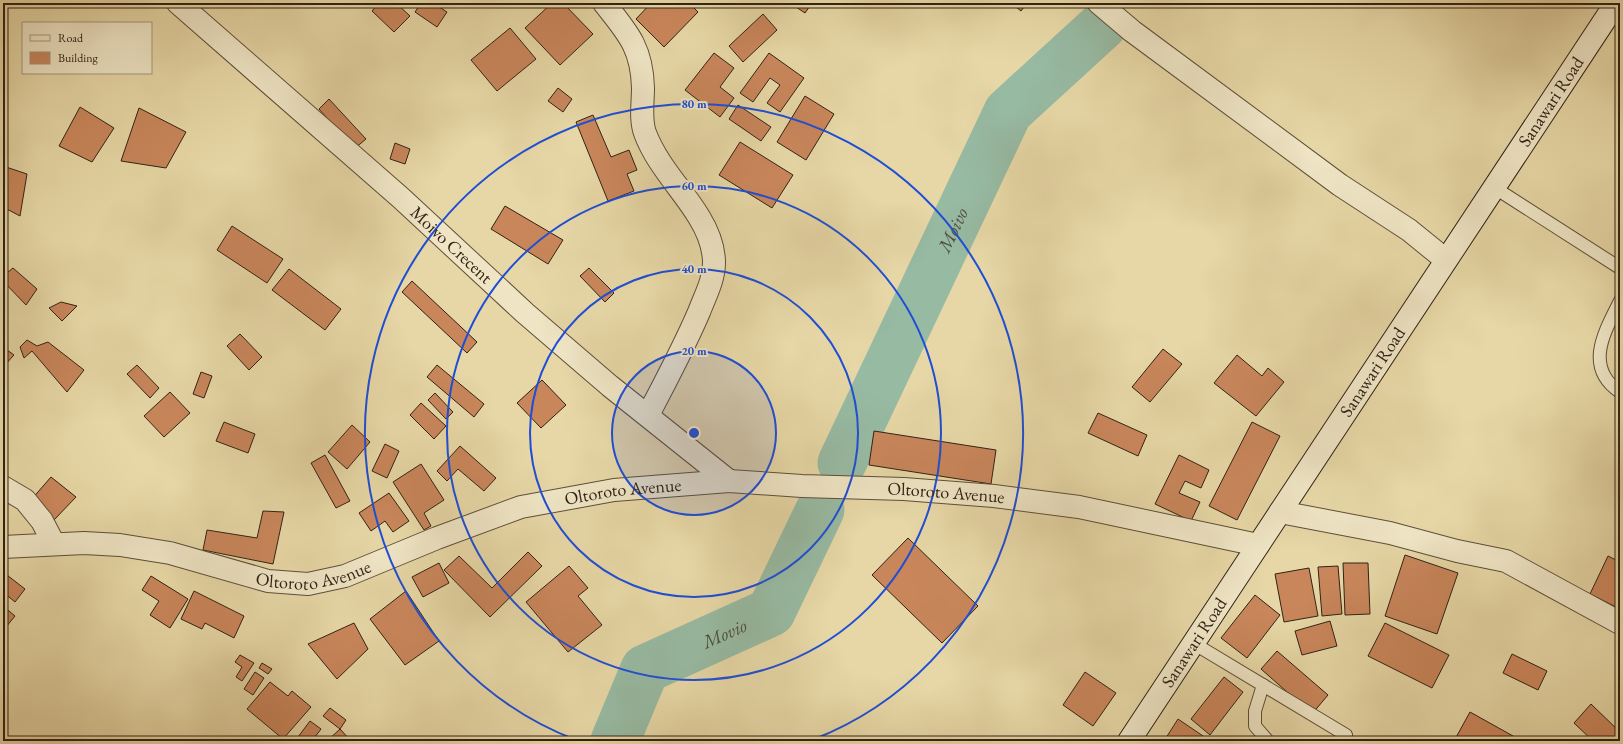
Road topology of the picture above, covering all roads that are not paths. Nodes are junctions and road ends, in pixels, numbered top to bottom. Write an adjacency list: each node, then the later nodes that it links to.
1 (178, 3): 10 (street, Moivo Crecent)
2 (604, 3): 10 (street)
3 (1099, 3): 6 (street)
4 (1616, 3): 5 (street, Sanawari Road)
5 (1495, 188): 6 (street, Sanawari Road); 7 (lane)
6 (1446, 260): 13 (street, Sanawari Road)
7 (1620, 268)
8 (1620, 301): 9 (lane)
9 (1620, 392)
10 (648, 415): 11 (street, Moivo Crecent)
11 (729, 481): 14 (street, Oltoroto Avenue); 15 (street, Oltoroto Avenue)
12 (3, 487): 14 (street)
13 (1280, 512): 15 (street, Sanawari Road); 17 (street)
14 (54, 544): 16 (street, Oltoroto Avenue)
15 (1258, 545): 18 (street, Sanawari Road)
16 (3, 547)
17 (1620, 623)
18 (1193, 643): 19 (lane); 21 (street, Sanawari Road)
19 (1263, 685): 20 (lane); 22 (lane)
20 (1346, 735)
21 (1129, 741)
22 (1268, 741)

